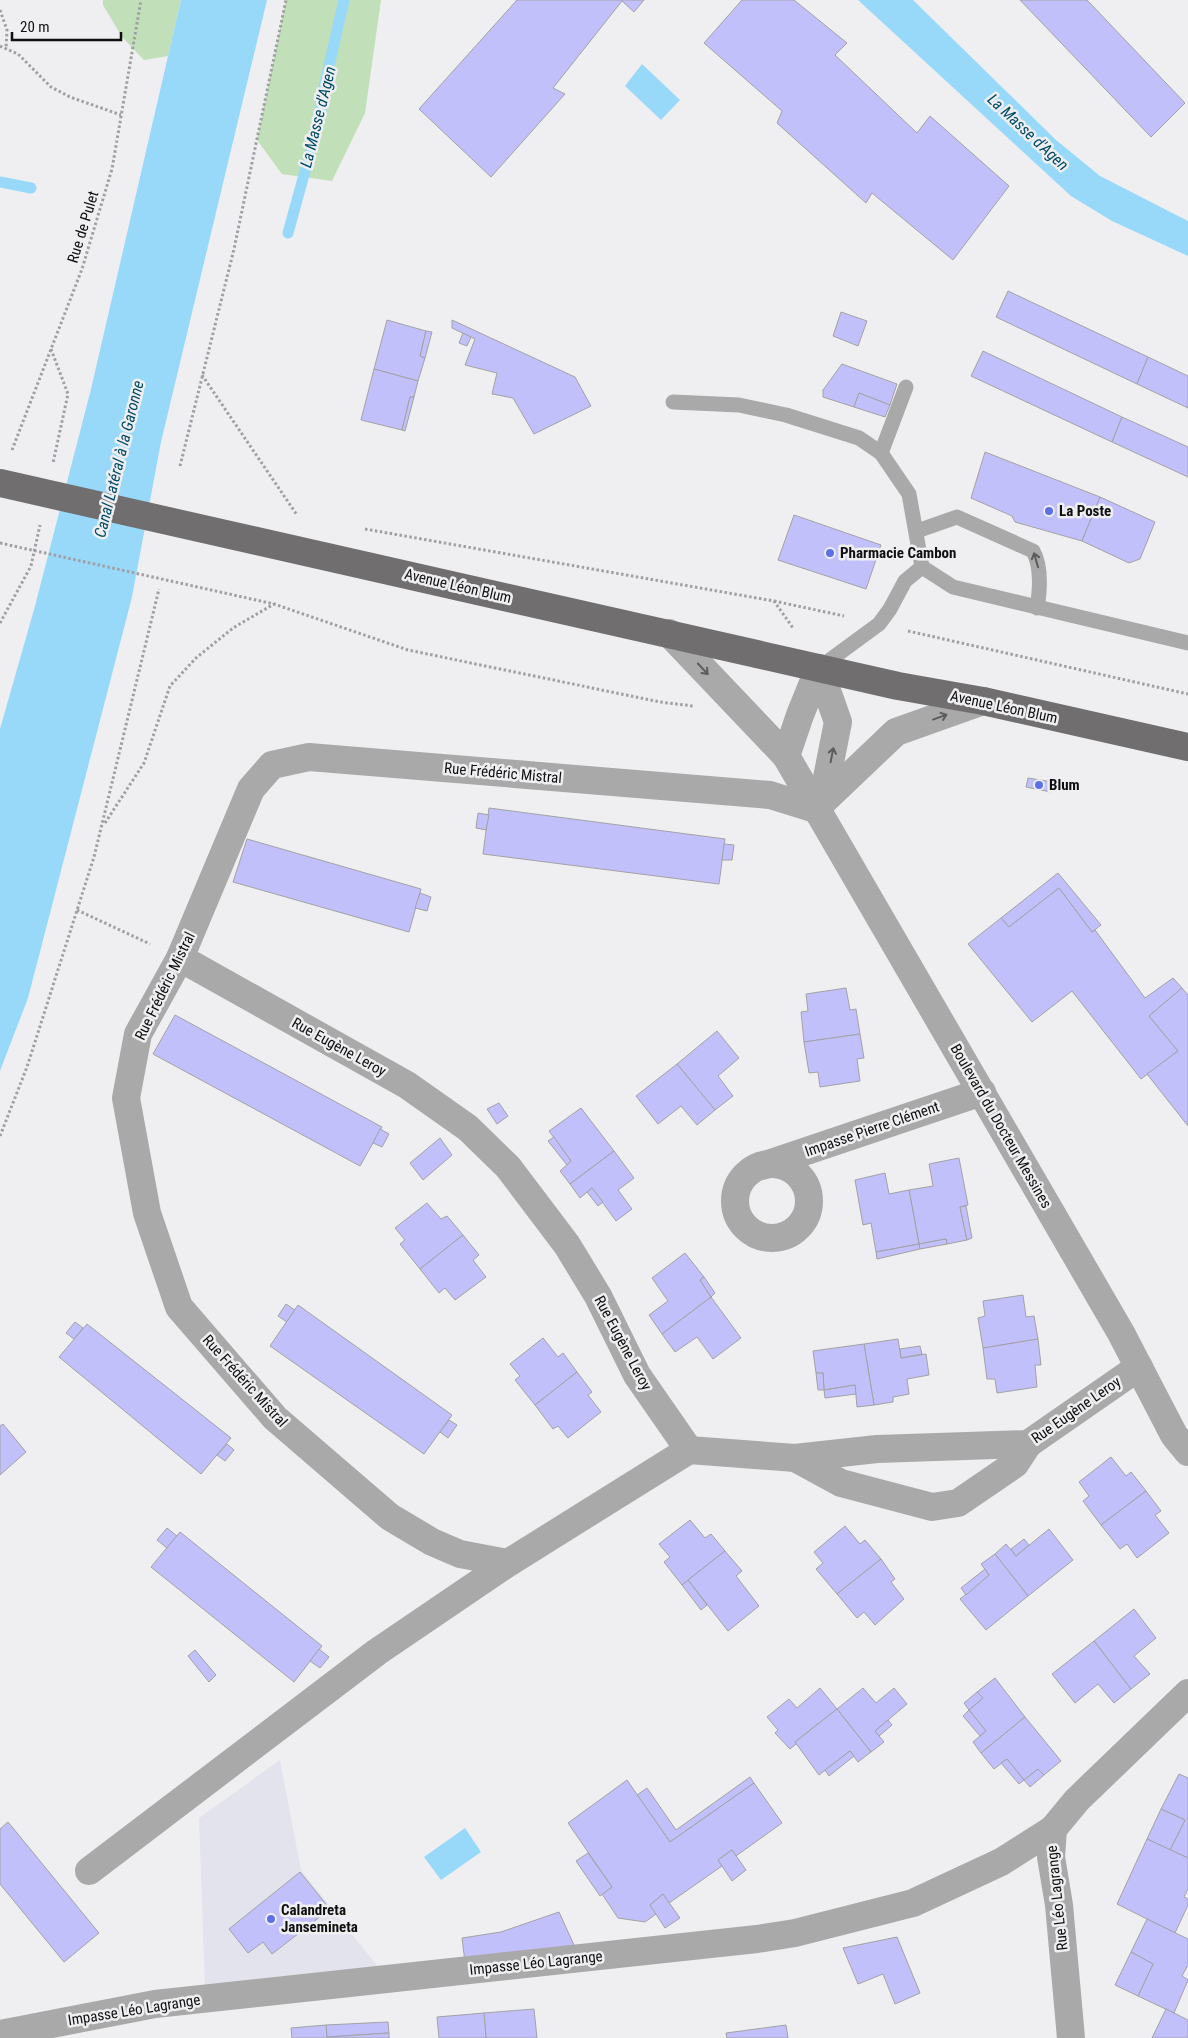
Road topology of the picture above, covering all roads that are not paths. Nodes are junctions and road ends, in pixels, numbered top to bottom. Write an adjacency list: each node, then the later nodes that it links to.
1 (906, 387): 3 (lane)
2 (673, 402): 3 (lane)
3 (881, 453): 5 (lane)
4 (0, 484): 8 (main road, Avenue Léon Blum)
5 (917, 531): 6 (lane); 7 (lane, one-way to 5)
6 (922, 567): 7 (lane); 10 (lane)
7 (1037, 608): 9 (lane)
8 (669, 633): 10 (main road, Avenue Léon Blum); 13 (street, one-way to 13)
9 (1188, 643)
10 (819, 668): 11 (main road, Avenue Léon Blum); 13 (street); 14 (street, one-way to 10)
11 (983, 701): 12 (main road, Avenue Léon Blum); 14 (street, one-way to 11)
12 (1188, 746)
13 (786, 756): 14 (street)
14 (819, 806): 15 (street, Rue Frédéric Mistral); 16 (street, Boulevard du Docteur Messines)
15 (180, 958): 21 (street, Rue Eugène Leroy); 24 (street, Rue Frédéric Mistral)
16 (982, 1092): 17 (street, Impasse Pierre Clément); 18 (street, Boulevard du Docteur Messines)
17 (762, 1166)
18 (1139, 1367): 19 (street, Boulevard du Docteur Messines); 20 (street, Rue Eugène Leroy)
19 (1181, 1443): 23 (street, Boulevard du Docteur Messines)
20 (1028, 1444): 22 (street, Rue Eugène Leroy); 22 (street)
21 (689, 1450): 22 (street, Rue Eugène Leroy); 24 (street)
22 (795, 1458)
23 (1188, 1469)
24 (508, 1563): 27 (street)
25 (1188, 1693): 26 (street, Rue Léo Lagrange)
26 (1053, 1829): 28 (street, Impasse Léo Lagrange); 29 (street, Rue Léo Lagrange)
27 (89, 1871)
28 (0, 2034)
29 (1071, 2038)

